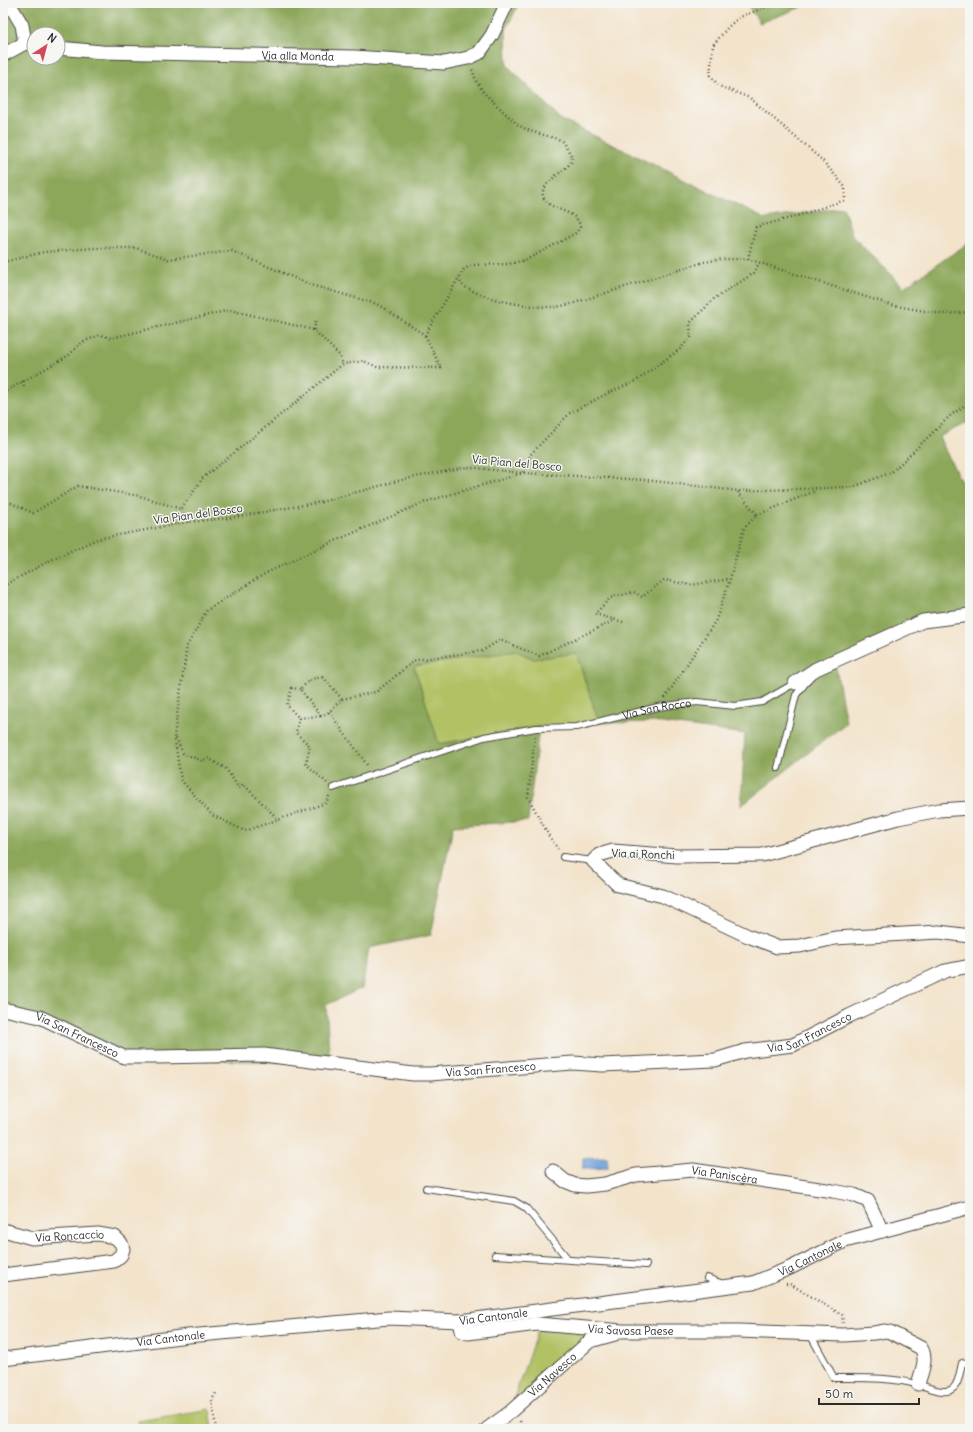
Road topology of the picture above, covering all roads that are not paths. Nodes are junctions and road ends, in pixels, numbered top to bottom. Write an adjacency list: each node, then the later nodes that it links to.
1 (9, 3): 3 (street)
2 (507, 3): 5 (street, Via alla Monda)
3 (26, 34)
4 (26, 45): 6 (street)
5 (66, 49)
6 (3, 55)
7 (970, 615): 8 (street, Via San Rocco)
8 (816, 669): 9 (street, Via San Rocco); 10 (lane)
9 (795, 683): 11 (lane, Via San Rocco)
10 (778, 768)
11 (333, 788)
12 (970, 808): 14 (street, Via ai Ronchi)
13 (563, 857): 14 (lane)
14 (594, 861): 15 (street, Via ai Ronchi)
15 (970, 936)
16 (970, 966): 17 (street, Via San Francesco)
17 (3, 1009)
18 (553, 1171): 22 (street, Via Paniscèra)
19 (426, 1188): 24 (lane)
20 (970, 1207): 22 (street, Via Cantonale)
21 (3, 1230): 26 (street, Via Roncaccio)
22 (882, 1231): 28 (street, Via Cantonale)
23 (495, 1255): 24 (lane)
24 (568, 1259): 25 (lane)
25 (646, 1265)
26 (3, 1275)
27 (707, 1278): 28 (lane)
28 (731, 1286): 29 (street, Via Cantonale)
29 (460, 1321): 30 (street, Via Savosa Paese); 32 (street, Via Cantonale)
30 (623, 1331): 31 (street, Via Savosa Paese); 35 (street, Via Navesco)
31 (810, 1334): 34 (lane); 34 (street, Via Savosa Paese)
32 (3, 1359)
33 (970, 1362): 34 (lane)
34 (918, 1384)
35 (487, 1429)

